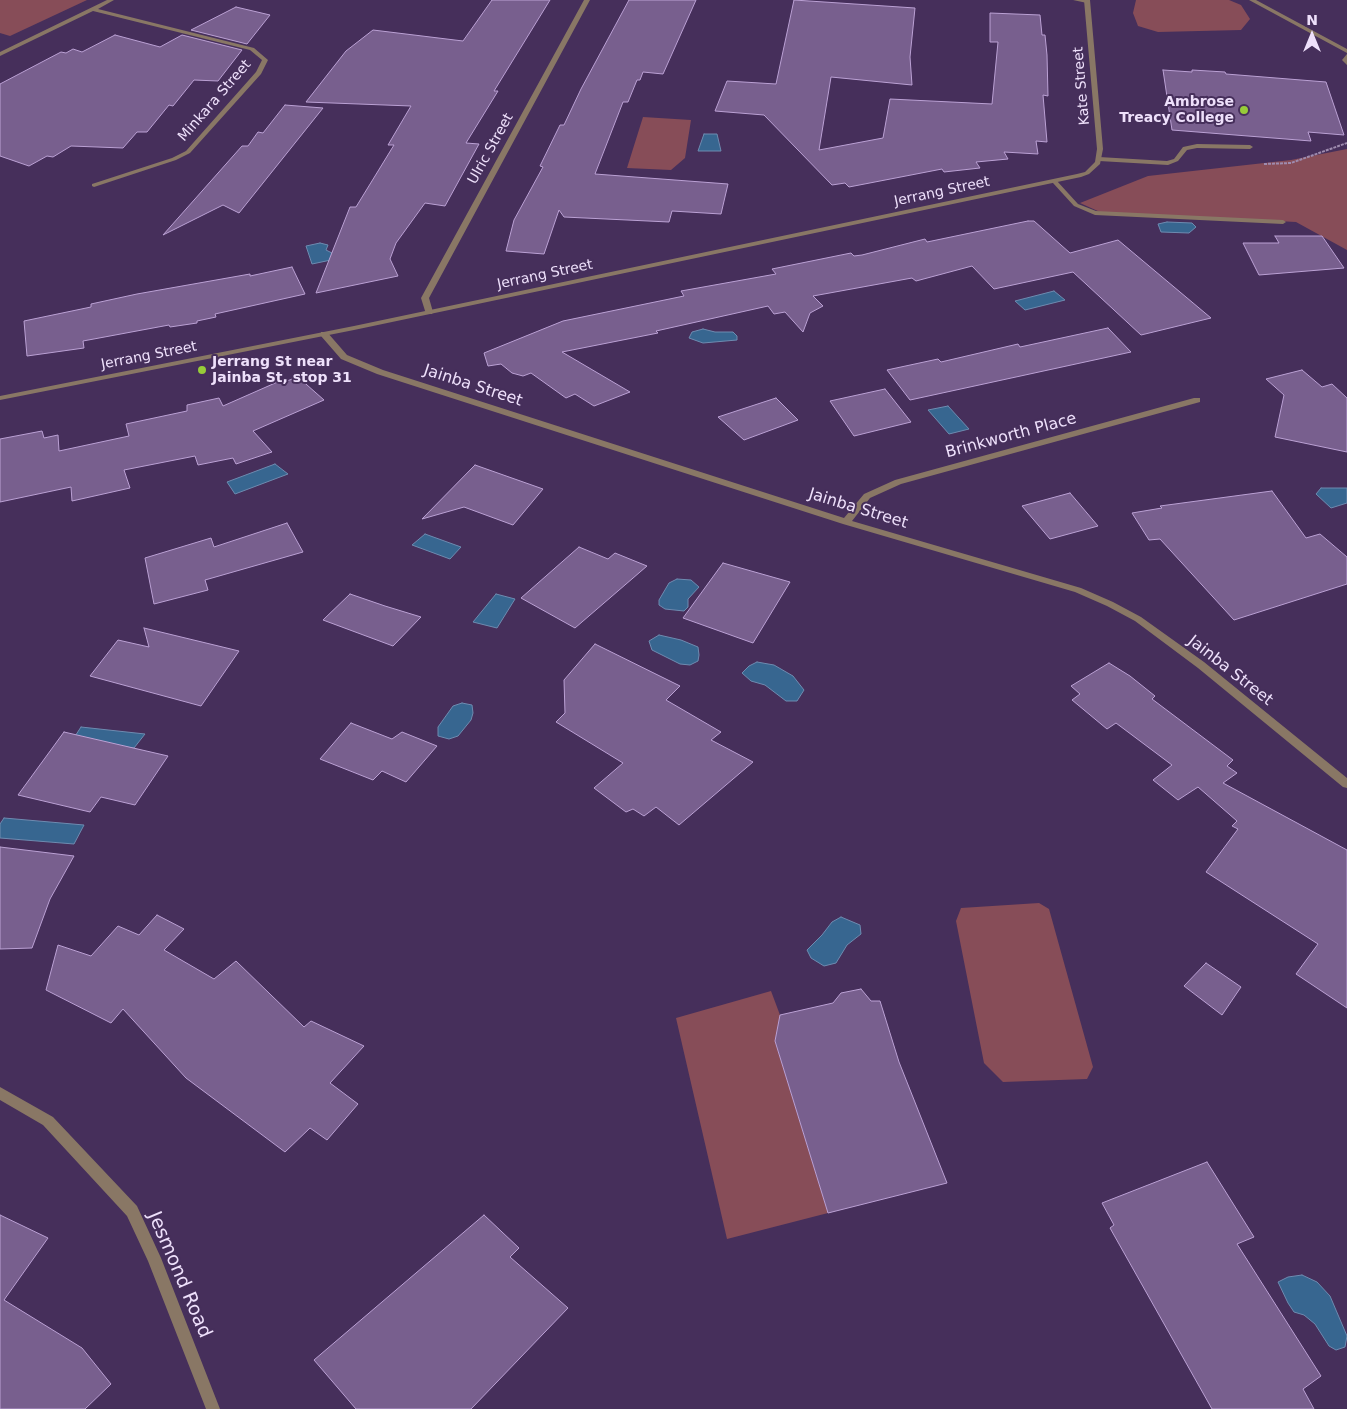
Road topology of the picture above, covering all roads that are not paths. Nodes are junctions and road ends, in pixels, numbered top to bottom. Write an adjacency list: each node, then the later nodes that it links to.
1 (112, 0): 6 (street)
2 (587, 0): 16 (street, Ulric Street)
3 (1076, 0): 4 (street)
4 (1087, 0): 12 (street, Kate Street)
5 (1252, 0): 7 (street)
6 (94, 9): 8 (street); 14 (street, Minkara Street)
7 (1347, 51)
8 (0, 54)
9 (1347, 56): 10 (street)
10 (1347, 63)
11 (1250, 147): 12 (street)
12 (1099, 158): 13 (street, Jerrang Street)
13 (1055, 182): 15 (street); 16 (street, Jerrang Street)
14 (94, 185)
15 (1283, 222)
16 (429, 312): 17 (street, Jerrang Street)
17 (324, 334): 18 (street, Jerrang Street); 20 (street, Jainba Street)
18 (0, 398)
19 (1197, 400): 20 (street, Brinkworth Place)
20 (846, 522): 21 (street, Jainba Street)
21 (1347, 784)
22 (0, 1093): 23 (street, Jesmond Road)
23 (213, 1409)

